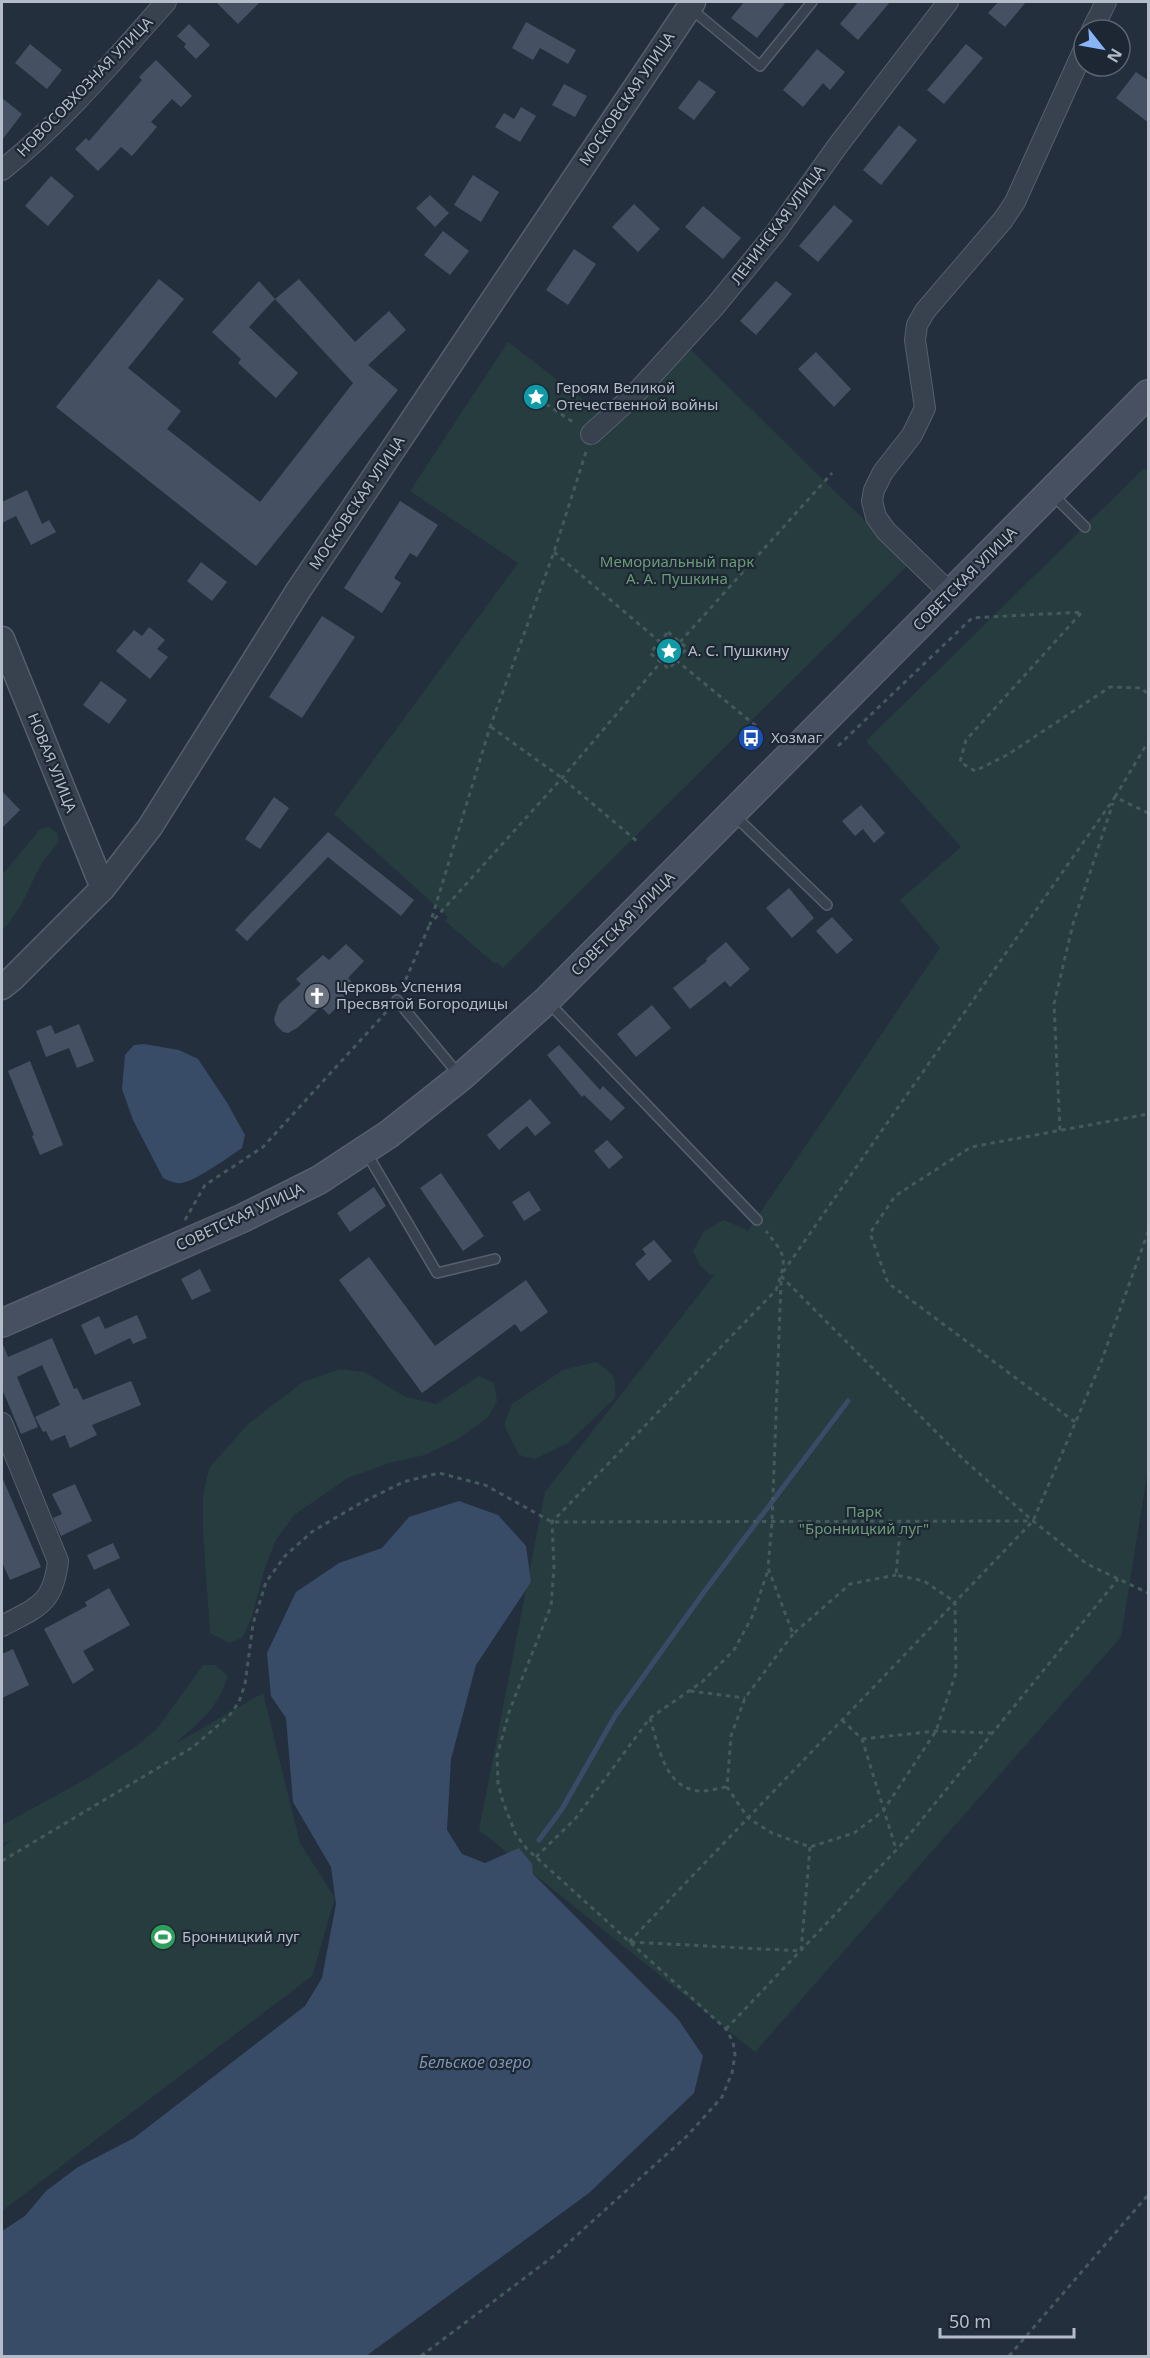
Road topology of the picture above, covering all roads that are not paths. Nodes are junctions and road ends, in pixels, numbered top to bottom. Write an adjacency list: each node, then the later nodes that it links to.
1 (166, 2): 8 (street, НОВОСОВХОЗНАЯ УЛИЦА)
2 (812, 2): 5 (lane)
3 (948, 2): 10 (street, ЛЕНИНСКАЯ УЛИЦА)
4 (1106, 2): 6 (street)
5 (691, 4): 16 (street, МОСКОВСКАЯ УЛИЦА)
6 (1098, 18)
7 (1072, 76): 13 (street)
8 (2, 170)
9 (1149, 394): 11 (main road, СОВЕТСКАЯ УЛИЦА)
10 (591, 434)
11 (1051, 493): 12 (lane); 13 (main road, СОВЕТСКАЯ УЛИЦА)
12 (1085, 527)
13 (951, 594): 15 (main road, СОВЕТСКАЯ УЛИЦА)
14 (2, 639): 16 (street, НОВАЯ УЛИЦА)
15 (733, 814): 17 (lane); 20 (main road, СОВЕТСКАЯ УЛИЦА)
16 (103, 888): 18 (street, МОСКОВСКАЯ УЛИЦА)
17 (827, 905)
18 (2, 987)
19 (397, 1000): 21 (lane)
20 (546, 1001): 21 (main road, СОВЕТСКАЯ УЛИЦА); 23 (lane)
21 (461, 1077): 22 (main road, СОВЕТСКАЯ УЛИЦА)
22 (365, 1150): 24 (lane); 25 (main road, СОВЕТСКАЯ УЛИЦА)
23 (757, 1220)
24 (495, 1259)
25 (2, 1323)
26 (2, 1423): 27 (street)
27 (2, 1626)

